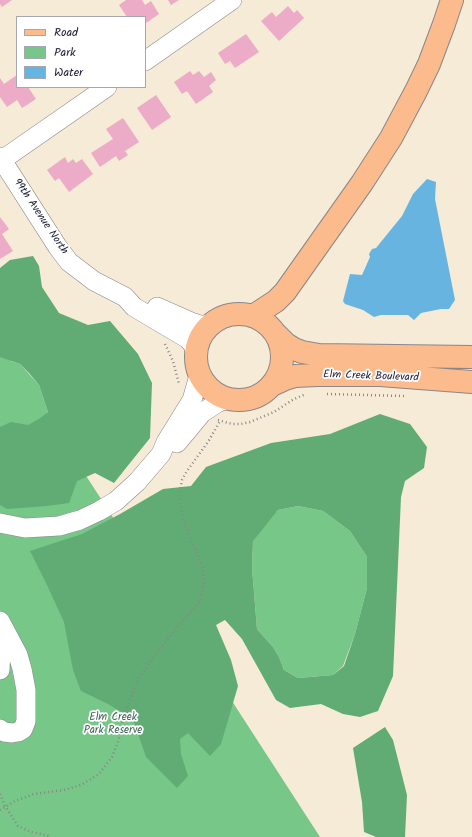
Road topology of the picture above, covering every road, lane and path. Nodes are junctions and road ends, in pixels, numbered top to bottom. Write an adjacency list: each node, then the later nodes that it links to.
1 (232, 0): 3 (street)
2 (452, 0): 7 (main road)
3 (146, 60)
4 (106, 88): 5 (street)
5 (1, 159): 6 (street, 99th Avenue North)
6 (125, 298): 8 (street, 99th Avenue North); 11 (street, 99th Avenue North)
7 (253, 316): 8 (main road); 9 (main road)
8 (211, 325): 11 (main road)
9 (276, 334): 10 (main road, Elm Creek Boulevard); 13 (main road)
10 (472, 357)
11 (198, 364): 17 (main road); 18 (street)
12 (472, 382): 13 (main road, Elm Creek Boulevard)
13 (272, 385): 17 (main road)
14 (307, 393): 24 (path)
15 (322, 394): 16 (path)
16 (409, 396)
17 (229, 398): 18 (street)
18 (161, 454): 19 (street)
19 (0, 523)
20 (1, 623): 21 (street); 22 (street)
21 (0, 670)
22 (0, 729)
23 (0, 794): 24 (path)
24 (5, 806): 25 (path); 26 (path)
25 (0, 810)
26 (50, 837)

